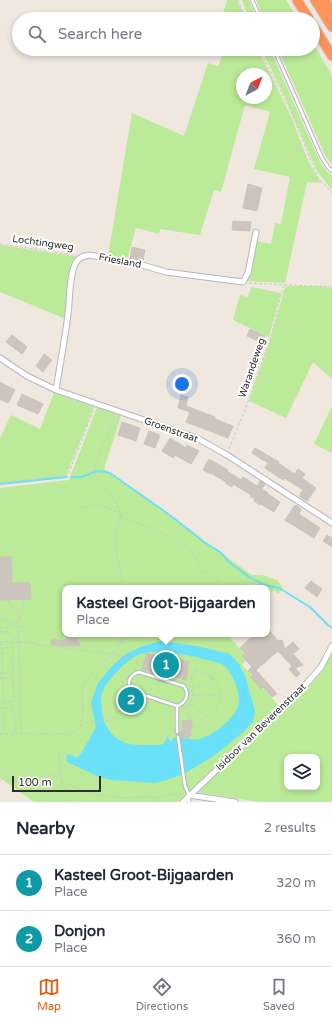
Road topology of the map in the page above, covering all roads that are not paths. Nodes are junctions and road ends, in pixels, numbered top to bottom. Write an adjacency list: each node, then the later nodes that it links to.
1 (252, 0): 5 (lane)
2 (297, 0): 6 (highway)
3 (315, 0): 8 (highway)
4 (325, 0): 7 (highway)
5 (257, 12)
6 (305, 12)
7 (332, 12)
8 (332, 27)
9 (320, 37): 11 (highway)
10 (277, 56): 12 (lane)
11 (332, 56)
12 (332, 171)
13 (256, 232): 15 (street, Friesland)
14 (0, 358): 15 (street, Groenstraat)
15 (56, 390): 16 (street, Groenstraat)
16 (332, 523)
17 (332, 646): 21 (street, Isidoor van Beverenstraat)
18 (177, 706): 18 (lane); 19 (lane)
19 (177, 732)
20 (178, 738): 21 (lane)
21 (188, 793): 22 (street, Isidoor van Beverenstraat); 23 (lane); 24 (street)
22 (183, 802)
23 (189, 802)
24 (235, 802)

